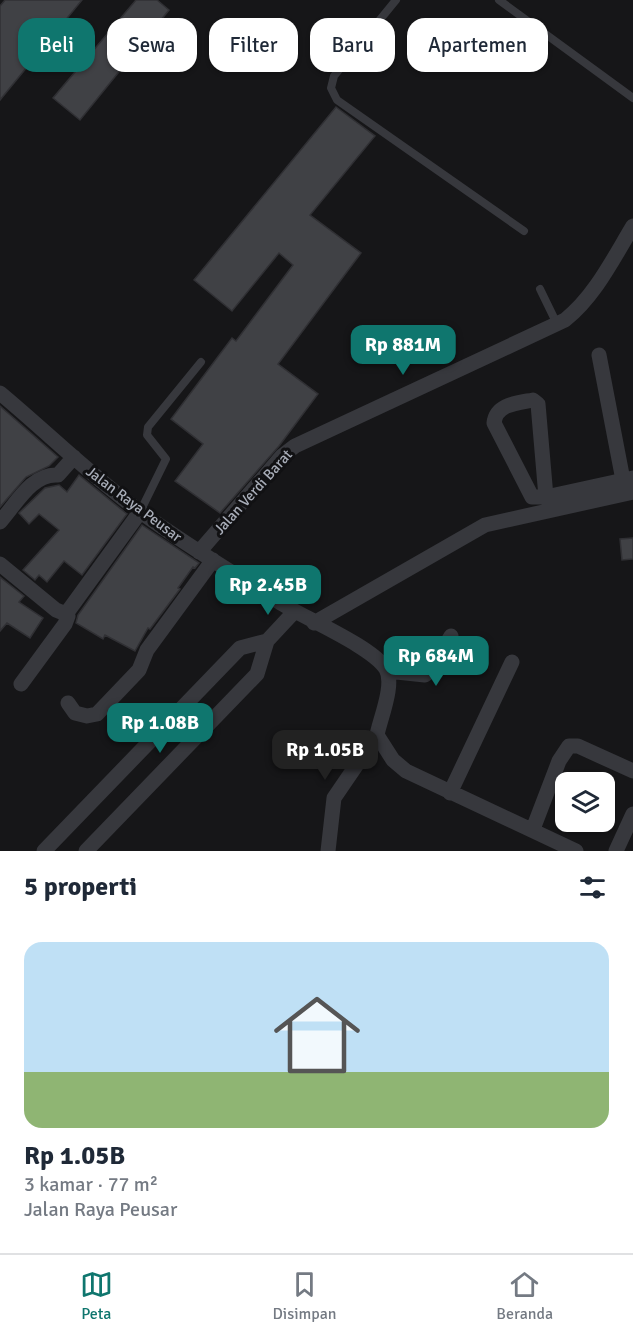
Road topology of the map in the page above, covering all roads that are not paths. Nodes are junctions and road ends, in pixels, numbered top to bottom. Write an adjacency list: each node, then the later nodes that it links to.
1 (396, 0): 5 (lane)
2 (500, 0): 3 (lane)
3 (633, 98)
4 (633, 226): 6 (street, Jalan Verdi Barat)
5 (524, 231)
6 (627, 250): 8 (street, Jalan Verdi Barat)
7 (540, 290): 8 (lane)
8 (557, 324): 17 (street, Jalan Verdi Barat)
9 (599, 355): 13 (street)
10 (201, 362): 15 (lane)
11 (0, 393): 12 (street, Jalan Raya Peusar)
12 (74, 457): 15 (street, Jalan Raya Peusar); 16 (street)
13 (630, 483): 14 (street); 22 (street)
14 (546, 497): 14 (street)
15 (140, 512): 17 (street, Jalan Raya Peusar); 21 (street)
16 (0, 522)
17 (199, 552): 18 (street, Jalan Raya Peusar)
18 (213, 560): 20 (street, Jalan Raya Peusar); 28 (street)
19 (0, 564): 21 (street)
20 (294, 612): 22 (street, Jalan Raya Peusar); 24 (street)
21 (66, 614): 27 (street)
22 (314, 623): 26 (street, Jalan Raya Peusar)
23 (451, 636): 26 (street)
24 (267, 641): 34 (street); 35 (street)
25 (512, 662): 31 (street)
26 (387, 671): 29 (street)
27 (21, 684)
28 (68, 703)
29 (377, 735): 31 (street); 36 (street)
30 (633, 771): 33 (street)
31 (450, 793): 33 (street)
32 (633, 814): 38 (street)
33 (533, 829): 37 (street)
34 (44, 851)
35 (86, 851)
36 (328, 851)
37 (576, 851)
38 (616, 851)

